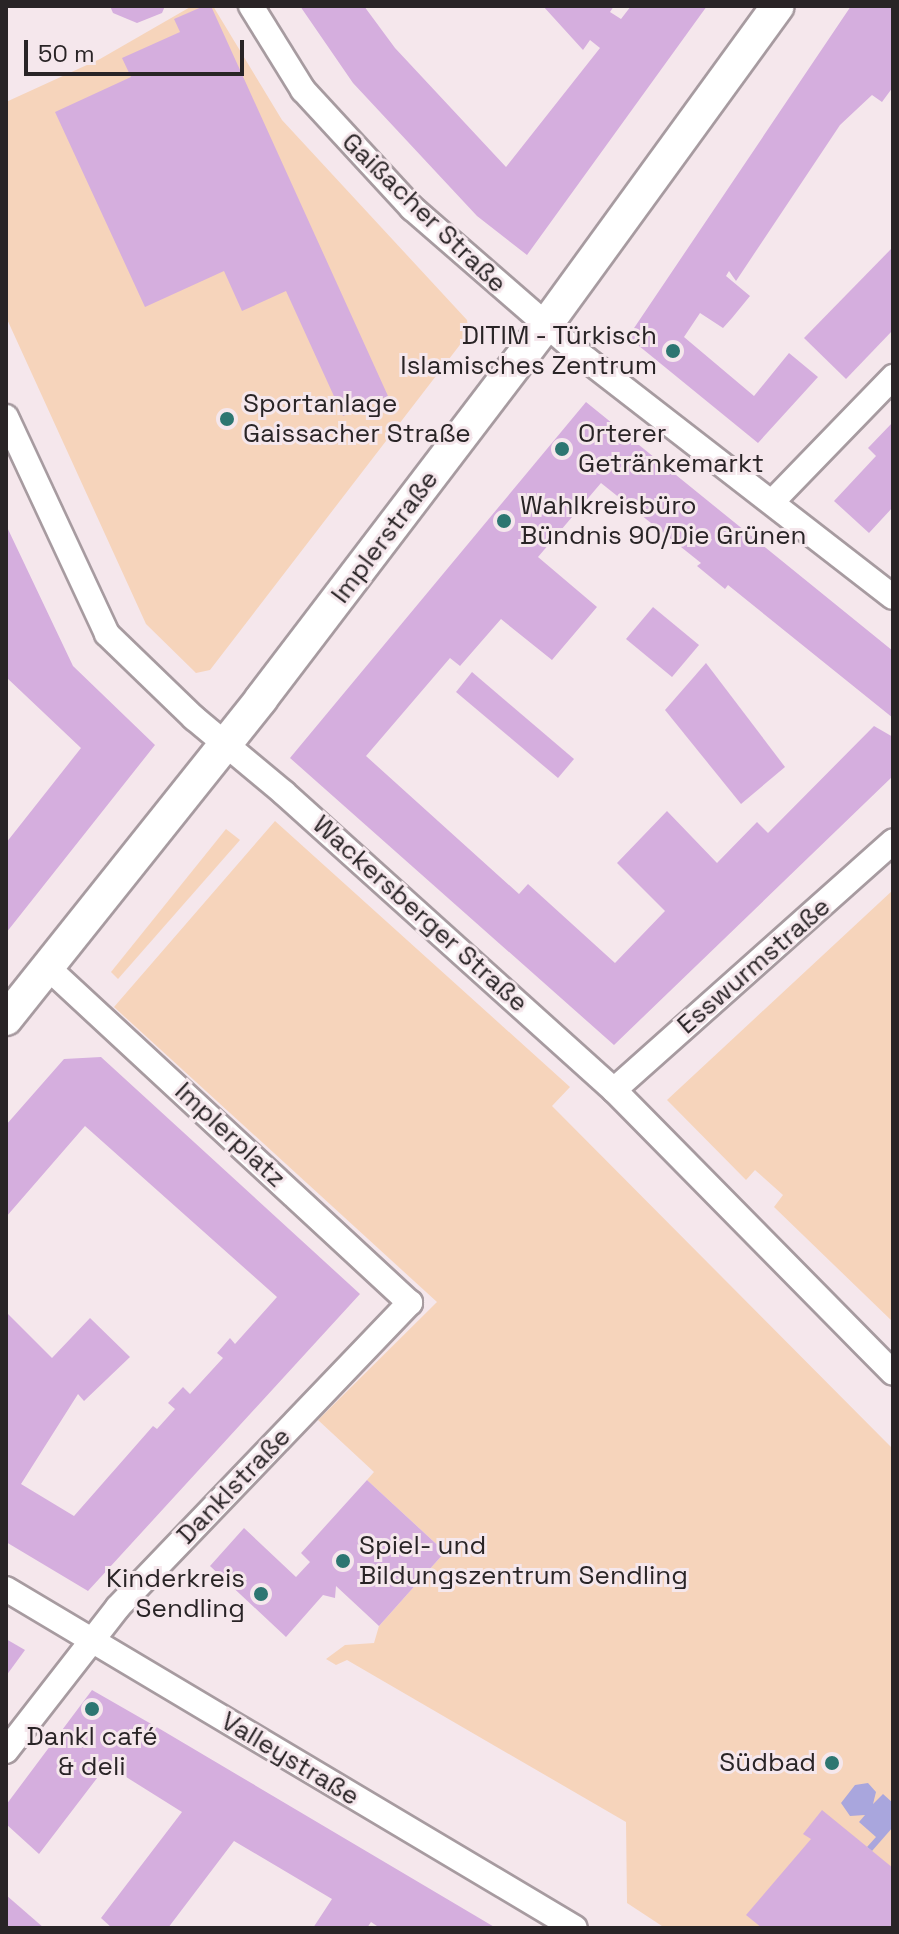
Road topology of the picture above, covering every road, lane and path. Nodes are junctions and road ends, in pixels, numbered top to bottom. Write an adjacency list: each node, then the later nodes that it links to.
1 (251, 6): 3 (street, Gaißacher Straße)
2 (778, 6): 3 (main road, Implerstraße)
3 (546, 325): 6 (street, Gaißacher Straße); 8 (main road, Implerstraße)
4 (893, 377): 6 (street)
5 (8, 429): 8 (street, Wackersberger Straße)
6 (773, 501): 7 (street, Gaißacher Straße)
7 (893, 597)
8 (226, 745): 10 (main road, Implerstraße); 12 (street, Wackersberger Straße)
9 (893, 841): 12 (street, Esswurmstraße)
10 (48, 968): 11 (main road, Implerstraße); 13 (street, Implerplatz)
11 (6, 1019)
12 (614, 1090): 14 (street, Wackersberger Straße)
13 (410, 1303): 16 (street, Danklstraße)
14 (893, 1373)
15 (6, 1589): 16 (street, Valleystraße)
16 (90, 1641): 17 (street, Danklstraße); 18 (street, Valleystraße)
17 (6, 1751)
18 (575, 1928)

